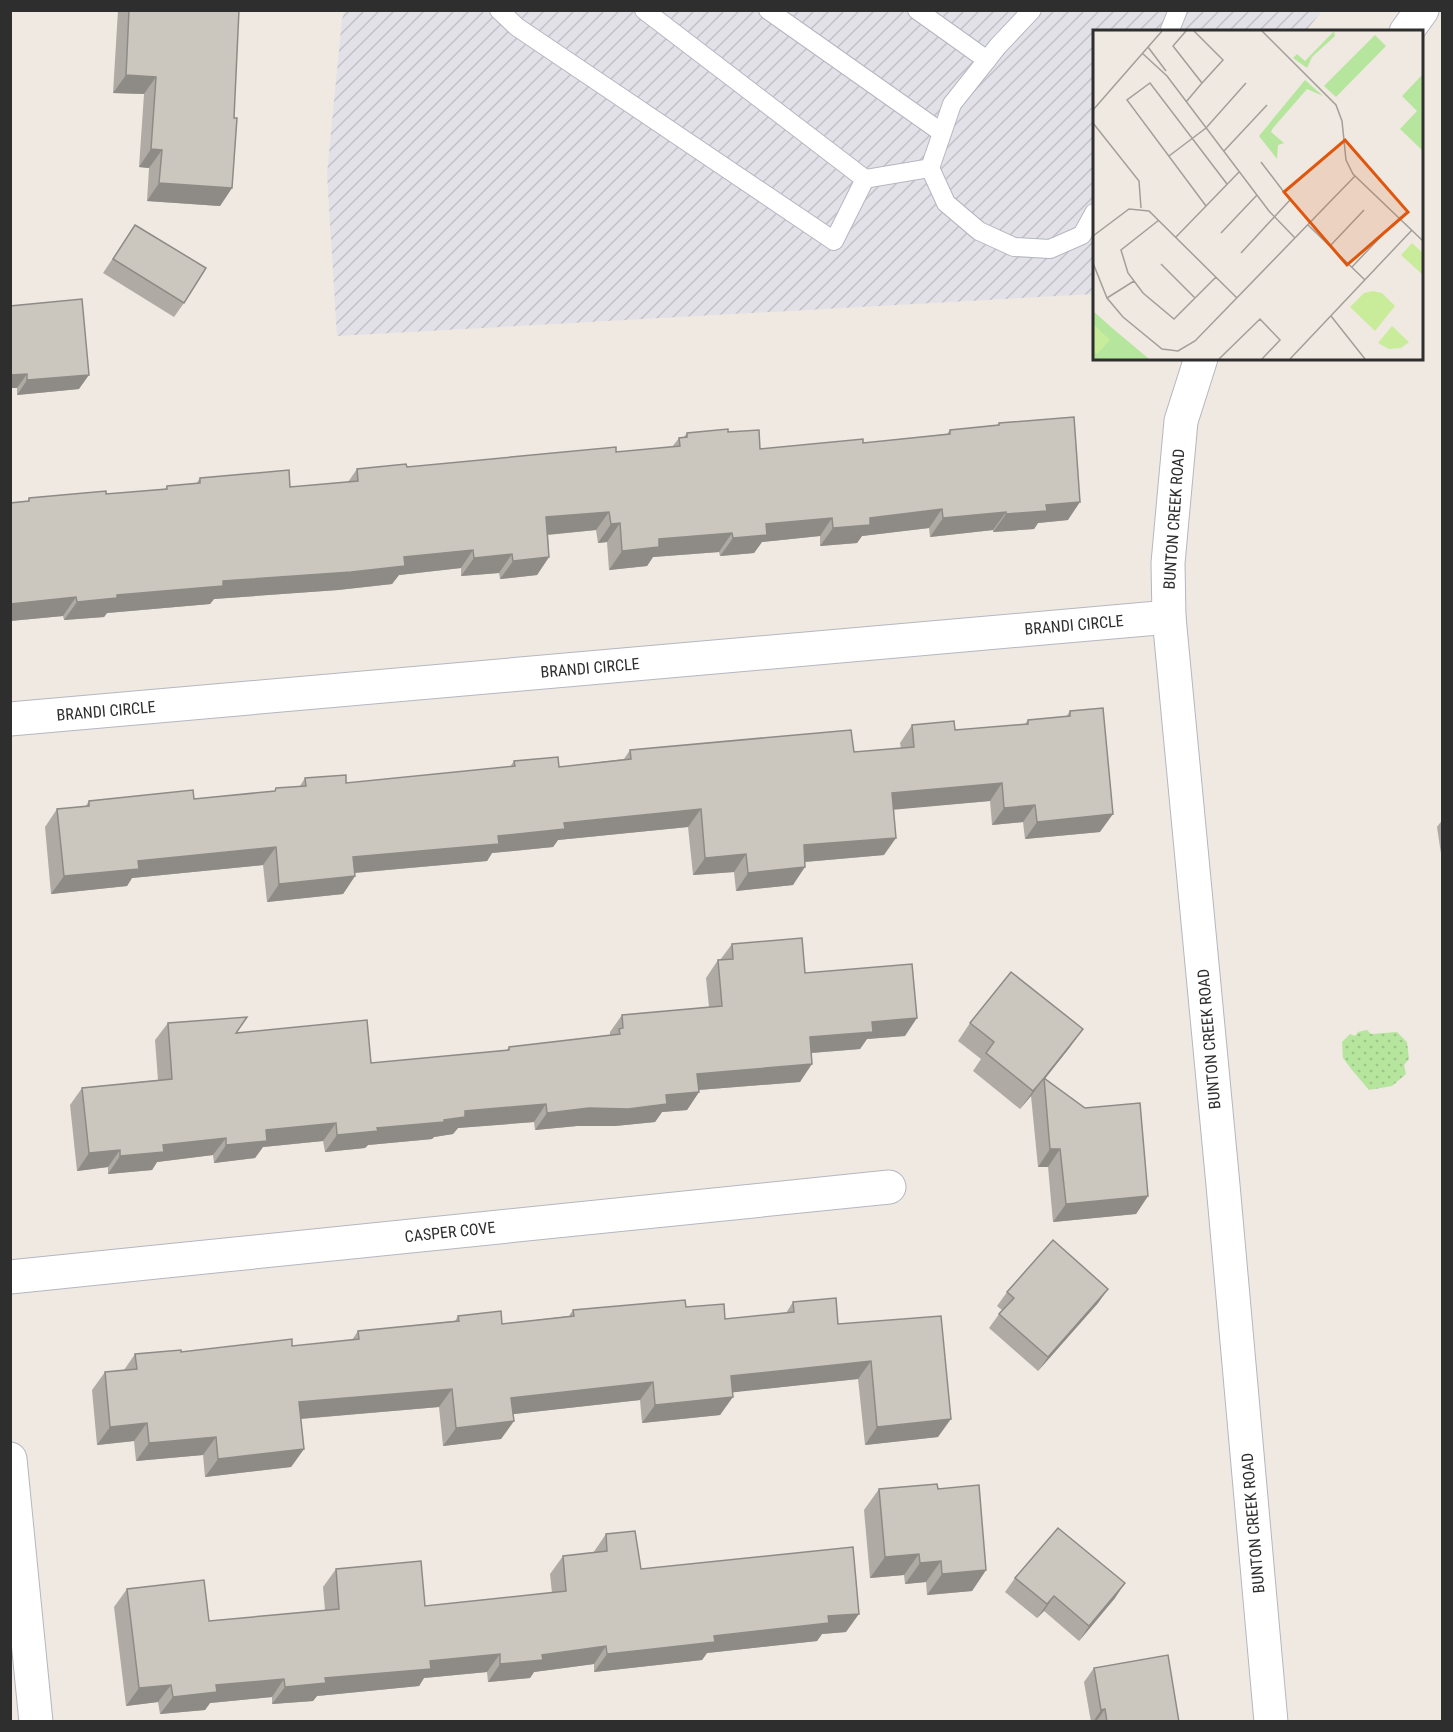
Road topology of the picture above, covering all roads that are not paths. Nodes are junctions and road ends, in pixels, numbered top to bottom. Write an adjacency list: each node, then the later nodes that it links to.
1 (499, 10): 13 (lane)
2 (644, 10): 13 (lane)
3 (768, 10): 11 (lane)
4 (917, 10): 10 (lane)
5 (1032, 10): 10 (lane)
6 (1178, 10): 8 (lane)
7 (1422, 10): 9 (street)
8 (1170, 30)
9 (1407, 30)
10 (987, 60): 11 (lane)
11 (941, 132): 12 (lane)
12 (930, 168): 13 (lane); 14 (lane)
13 (865, 178)
14 (1093, 217)
15 (1200, 360): 16 (street, BUNTON CREEK ROAD)
16 (1169, 617): 17 (street, BRANDI CIRCLE); 22 (street, BUNTON CREEK ROAD)
17 (10, 719)
18 (889, 1187): 19 (street, CASPER COVE)
19 (10, 1277)
20 (10, 1459): 21 (street)
21 (36, 1722)
22 (1271, 1722)

